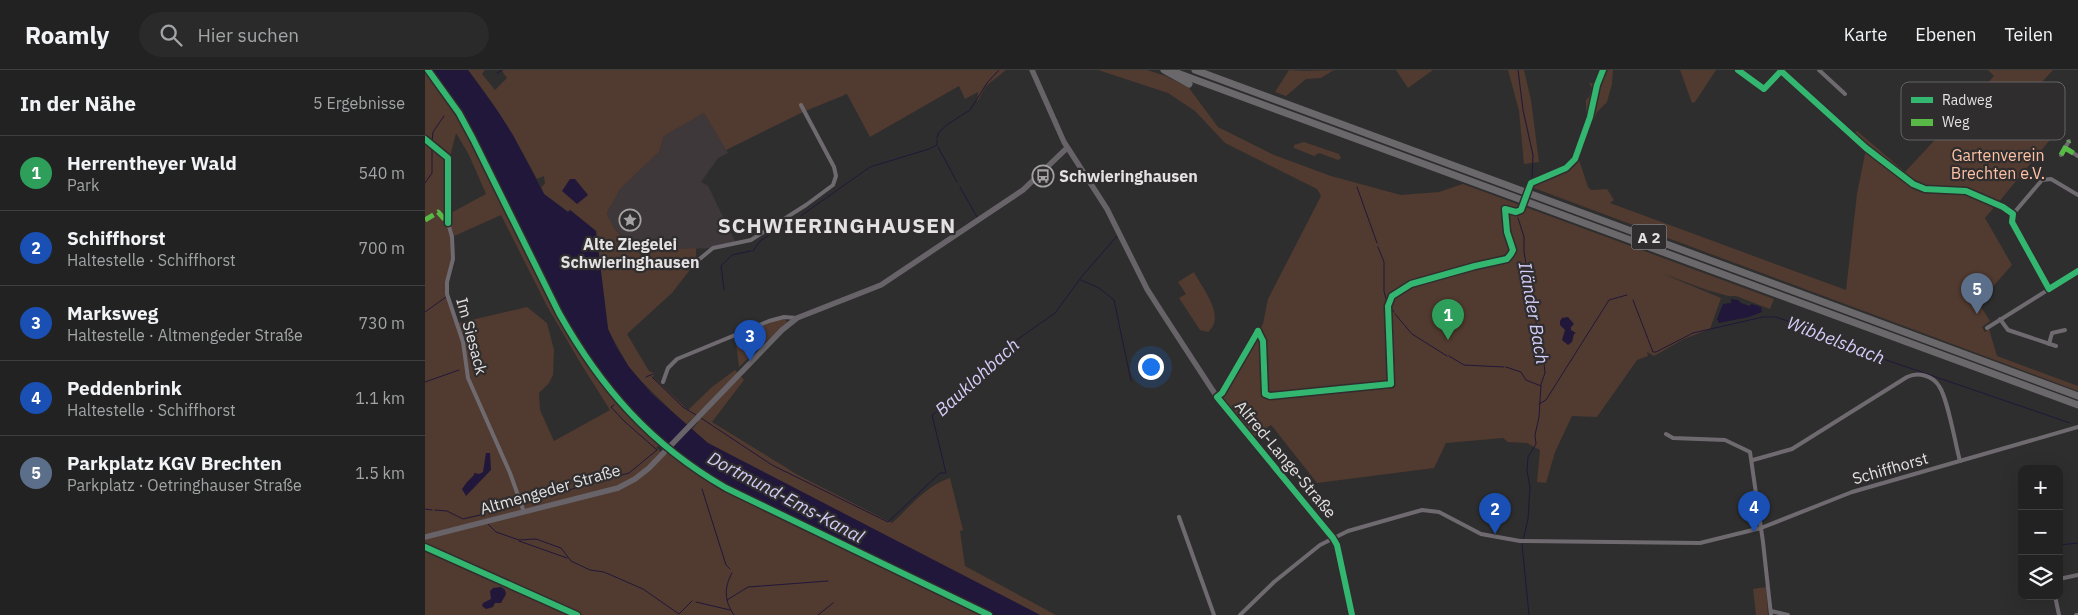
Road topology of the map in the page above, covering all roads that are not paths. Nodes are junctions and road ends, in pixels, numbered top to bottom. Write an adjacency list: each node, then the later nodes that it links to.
1 (1031, 70): 13 (street, Alfred-Lange-Straße)
2 (1164, 70): 7 (highway)
3 (1169, 70): 18 (highway, A 2)
4 (1195, 70): 32 (highway, A 2)
5 (1782, 70): 8 (street)
6 (1819, 70): 9 (street)
7 (1189, 84)
8 (1764, 89)
9 (1845, 94)
10 (801, 105): 22 (street)
11 (426, 140): 38 (street, Im Siesack)
12 (2069, 141): 14 (street)
13 (1067, 148): 25 (street, Altmengeder Straße); 42 (street, Alfred-Lange-Straße)
14 (2065, 148): 15 (street); 16 (street)
15 (2061, 156)
16 (2078, 156)
17 (1463, 184): 18 (highway)
18 (1479, 184): 33 (highway, A 2)
19 (1963, 190): 21 (street)
20 (2078, 195): 21 (street)
21 (2013, 214): 24 (street)
22 (696, 262)
23 (2078, 271): 24 (street)
24 (2049, 289): 26 (street)
25 (797, 318): 31 (street); 38 (street, Altmengeder Straße)
26 (2000, 319): 27 (street); 29 (street)
27 (1987, 328)
28 (2065, 330): 29 (street)
29 (2049, 344): 30 (street)
30 (2056, 346)
31 (663, 382)
32 (2078, 396)
33 (2078, 405)
34 (2078, 428): 37 (street, Schiffhorst)
35 (1666, 434): 36 (street)
36 (1753, 460): 37 (street); 40 (street)
37 (1960, 461): 40 (street, Schiffhorst)
38 (524, 512): 41 (street, Altmengeder Straße)
39 (1179, 516): 47 (street)
40 (1761, 528): 42 (street, Schiffhorst); 46 (street)
41 (425, 537)
42 (1333, 538): 48 (street, Alfred-Lange-Straße); 49 (street)
43 (2078, 576): 44 (street)
44 (2063, 578)
45 (2056, 600): 51 (street)
46 (1771, 613): 50 (street)
47 (1214, 615)
48 (1240, 615)
49 (1352, 615)
50 (1788, 615)
51 (2059, 615)

